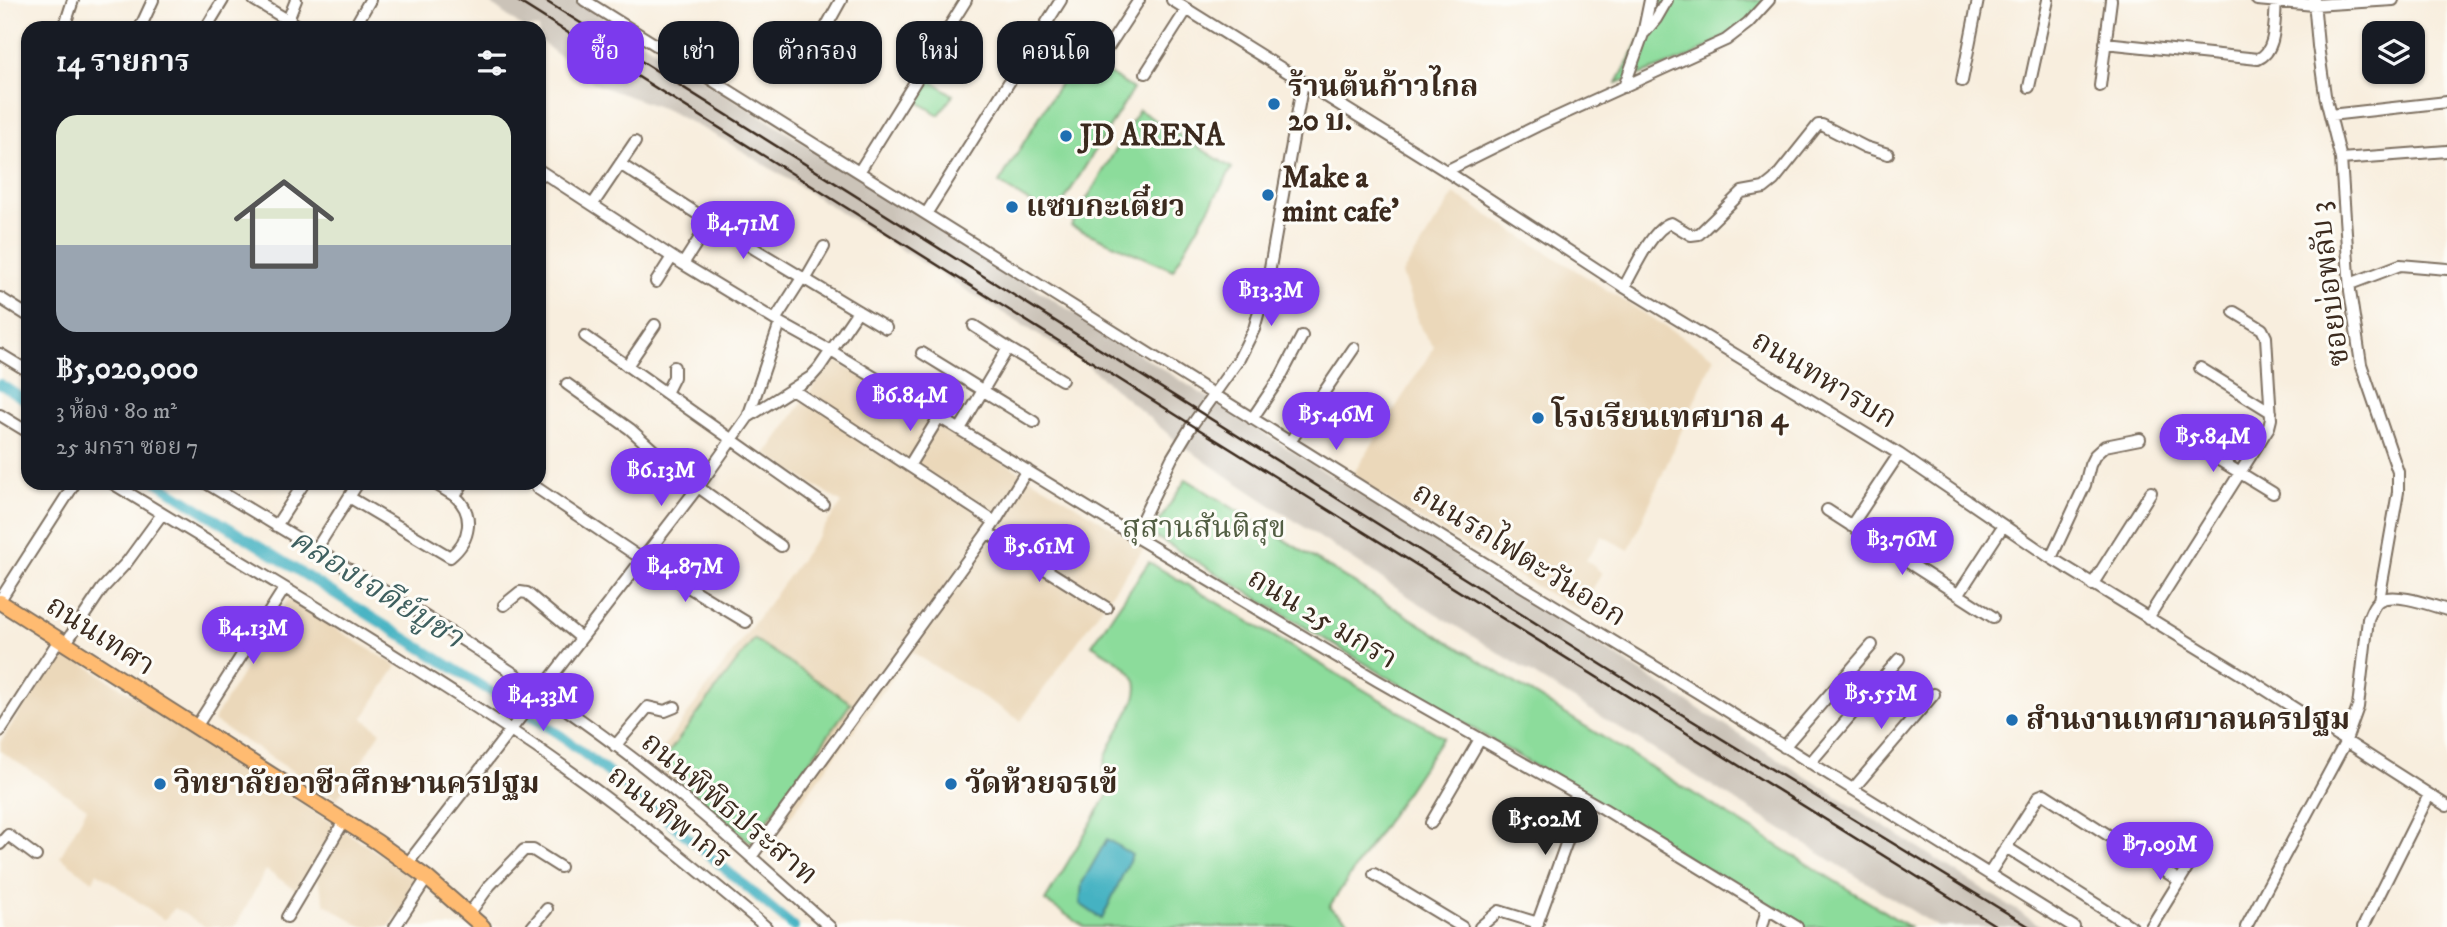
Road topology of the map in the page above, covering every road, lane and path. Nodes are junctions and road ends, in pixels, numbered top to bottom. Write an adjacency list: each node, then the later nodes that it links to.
1 (73, 0): 25 (street)
2 (153, 0): 26 (street)
3 (223, 0): 27 (street)
4 (254, 0): 24 (street)
5 (296, 0): 24 (street)
6 (370, 0): 28 (street)
7 (584, 0): 46 (street, ถนนรถไฟตะวันออก)
8 (841, 0): 29 (street)
9 (966, 0): 46 (street)
10 (1062, 0): 50 (street)
11 (1139, 0): 31 (street)
12 (1172, 0): 23 (street, ถนนทหารบก)
13 (1650, 0): 30 (street)
14 (1667, 0): 30 (street)
15 (1769, 0): 37 (street)
16 (1978, 0): 34 (street)
17 (2048, 0): 38 (street)
18 (2110, 0): 32 (street)
19 (2256, 0): 21 (street)
20 (2393, 0): 22 (street)
21 (2276, 2): 22 (street); 32 (street)
22 (2314, 2): 40 (street, ซอยบ่อพลับ 3)
23 (1186, 9): 33 (street); 35 (street, ถนนทหารบก)
24 (288, 20)
25 (66, 21)
26 (143, 21)
27 (210, 21)
28 (358, 21)
29 (829, 21)
30 (1643, 34): 37 (street)
31 (1115, 38)
32 (2105, 43): 36 (street)
33 (1146, 73)
34 (1962, 80)
35 (1303, 82): 47 (street, ถนนทหารบก); 84 (street)
36 (2100, 86)
37 (1623, 87): 47 (street)
38 (2029, 87)
39 (2447, 102): 40 (street)
40 (2330, 115): 44 (street, ซอยบ่อพลับ 3)
41 (635, 142): 45 (street)
42 (2447, 151): 44 (street)
43 (1888, 154): 59 (street)
44 (2341, 159): 58 (street, ซอยบ่อพลับ 3)
45 (620, 164): 49 (street); 51 (street)
46 (859, 172): 50 (street, ถนนรถไฟตะวันออก)
47 (1446, 172): 59 (street, ถนนทหารบก)
48 (546, 174): 49 (street, ถนน 25 มกรา)
49 (593, 204): 53 (street, ถนน 25 มกรา)
50 (926, 214): 84 (street, ถนนรถไฟตะวันออก)
51 (710, 222): 54 (street); 56 (street)
52 (824, 247): 56 (street)
53 (672, 257): 54 (street, ถนน 25 มกรา); 57 (street)
54 (683, 264): 64 (street, ถนน 25 มกรา)
55 (2447, 269): 58 (street)
56 (803, 279): 61 (street); 64 (street)
57 (656, 282)
58 (2350, 284): 130 (street, ซอยบ่อพลับ 3)
59 (1623, 287): 97 (street, ถนนทหารบก)
60 (0, 298): 62 (street)
61 (858, 311): 67 (street); 72 (street)
62 (21, 312)
63 (2234, 312): 85 (street)
64 (778, 322): 72 (street, ถนน 25 มกรา); 87 (street)
65 (654, 325): 76 (street)
66 (974, 326): 70 (street)
67 (886, 328)
68 (1302, 335): 89 (street)
69 (585, 336): 76 (street)
70 (1008, 348): 79 (street); 82 (street)
71 (1354, 348): 96 (street)
72 (831, 351): 81 (street); 88 (street, ถนน 25 มกรา)
73 (922, 353): 82 (street)
74 (0, 354): 75 (street)
75 (21, 363)
76 (627, 366): 83 (street)
77 (674, 368): 83 (street)
78 (2200, 368): 85 (street)
79 (1062, 380)
80 (567, 384): 101 (street)
81 (793, 390): 87 (street); 98 (street)
82 (982, 390): 90 (street); 92 (street)
83 (666, 393): 94 (street)
84 (1213, 394): 89 (street, ถนนรถไฟตะวันออก); 122 (street)
85 (2271, 412): 100 (street)
86 (0, 415): 91 (street)
87 (748, 417): 94 (street)
88 (939, 418): 92 (street, ถนน 25 มกรา); 98 (street)
89 (1252, 419): 96 (street, ถนนรถไฟตะวันออก)
90 (1034, 422)
91 (21, 428)
92 (960, 429): 99 (street, ถนน 25 มกรา)
93 (2169, 430): 100 (street)
94 (732, 438): 101 (street); 114 (street)
95 (2140, 439): 125 (street)
96 (1290, 442): 151 (street, ถนนรถไฟตะวันออก)
97 (1899, 454): 119 (street); 120 (street, ถนนทหารบก)
98 (909, 466): 117 (street)
99 (1027, 470): 117 (street); 122 (street, ถนน 25 มกรา)
100 (2240, 472): 111 (street); 136 (street)
101 (697, 488): 123 (street); 126 (street)
102 (71, 490): 131 (street)
103 (123, 490): 116 (street, ถนนทิพากร)
104 (217, 490): 118 (street, ถนนพิพิธประสาท)
105 (299, 490): 118 (street)
106 (354, 490): 113 (street)
107 (445, 490): 112 (street)
108 (459, 490): 112 (street)
109 (540, 490): 126 (street)
110 (2151, 492): 127 (street)
111 (2273, 494)
112 (455, 496): 113 (street)
113 (349, 497): 124 (street)
114 (823, 504)
115 (1827, 510): 119 (street)
116 (162, 514): 128 (street, ถนนทิพากร); 139 (street)
117 (995, 523): 121 (street)
118 (276, 526): 124 (street, ถนนพิพิธประสาท)
119 (1851, 526): 129 (street)
120 (2003, 526): 125 (street, ถนนทหารบก); 129 (street)
121 (988, 533): 133 (street); 163 (street)
122 (1134, 536): 148 (street, ถนน 25 มกรา)
123 (782, 546)
124 (315, 551): 143 (street, ถนนพิพิธประสาท)
125 (2050, 558): 127 (street, ถนนทหารบก)
126 (642, 559): 137 (street); 138 (street)
127 (2092, 585): 136 (street, ถนนทหารบก)
128 (284, 589): 145 (street); 146 (street, ถนนทิพากร)
129 (1958, 595): 135 (street)
130 (2379, 600): 134 (street); 149 (street, ซอยบ่อพลับ 3)
131 (0, 601): 139 (main road, ถนนเทศา)
132 (504, 605): 138 (street)
133 (1107, 608)
134 (2447, 610)
135 (1993, 617)
136 (2148, 618): 149 (street, ถนนทหารบก)
137 (746, 622)
138 (581, 638): 143 (street)
139 (62, 642): 145 (main road, ถนนเทศา); 147 (street)
140 (1872, 645): 151 (street)
141 (1899, 659): 152 (street)
142 (1934, 694): 153 (street)
143 (536, 695): 146 (street); 150 (street, ถนนพิพิธประสาท)
144 (675, 707): 150 (street)
145 (196, 727): 157 (main road, ถนนเทศา)
146 (510, 730): 164 (street); 178 (street, ถนนทิพากร)
147 (0, 731)
148 (1480, 739): 155 (street, ถนน 25 มกรา); 158 (street)
149 (2345, 743): 154 (street, ถนนทหารบก); 187 (street, ซอยบ่อพลับ 3)
150 (615, 746): 163 (street, ถนนพิพิธประสาท)
151 (1784, 747): 152 (street, ถนนรถไฟตะวันออก)
152 (1810, 763): 153 (street, ถนนรถไฟตะวันออก)
153 (1853, 789): 167 (street, ถนนรถไฟตะวันออก)
154 (2429, 795): 156 (street, ถนนทหารบก); 188 (street)
155 (1583, 797): 171 (street, ถนน 25 มกรา); 174 (street)
156 (2447, 806)
157 (344, 821): 164 (main road, ถนนเทศา); 173 (street)
158 (1431, 823)
159 (1, 840): 162 (street)
160 (2006, 847): 167 (street); 169 (street); 185 (street)
161 (2196, 854): 169 (street)
162 (36, 856)
163 (751, 857): 179 (street, ถนนพิพิธประสาท)
164 (408, 863): 168 (main road, ถนนเทศา)
165 (560, 867): 172 (street)
166 (1374, 873): 180 (street)
167 (1989, 874): 184 (street, ถนนรถไฟตะวันออก)
168 (427, 878): 172 (main road, ถนนเทศา); 175 (street)
169 (2180, 881): 186 (street)
170 (547, 909): 177 (street)
171 (1768, 909): 182 (street); 183 (street, ถนน 25 มกรา)
172 (469, 914): 176 (main road, ถนนเทศา)
173 (287, 917)
174 (1537, 925): 181 (street)
175 (395, 927)
176 (483, 927)
177 (532, 927)
178 (766, 927)
179 (830, 927)
180 (1462, 927)
181 (1480, 927)
182 (1762, 927)
183 (1797, 927)
184 (2074, 927)
185 (2132, 927)
186 (2151, 927)
187 (2246, 927)
188 (2363, 927)

